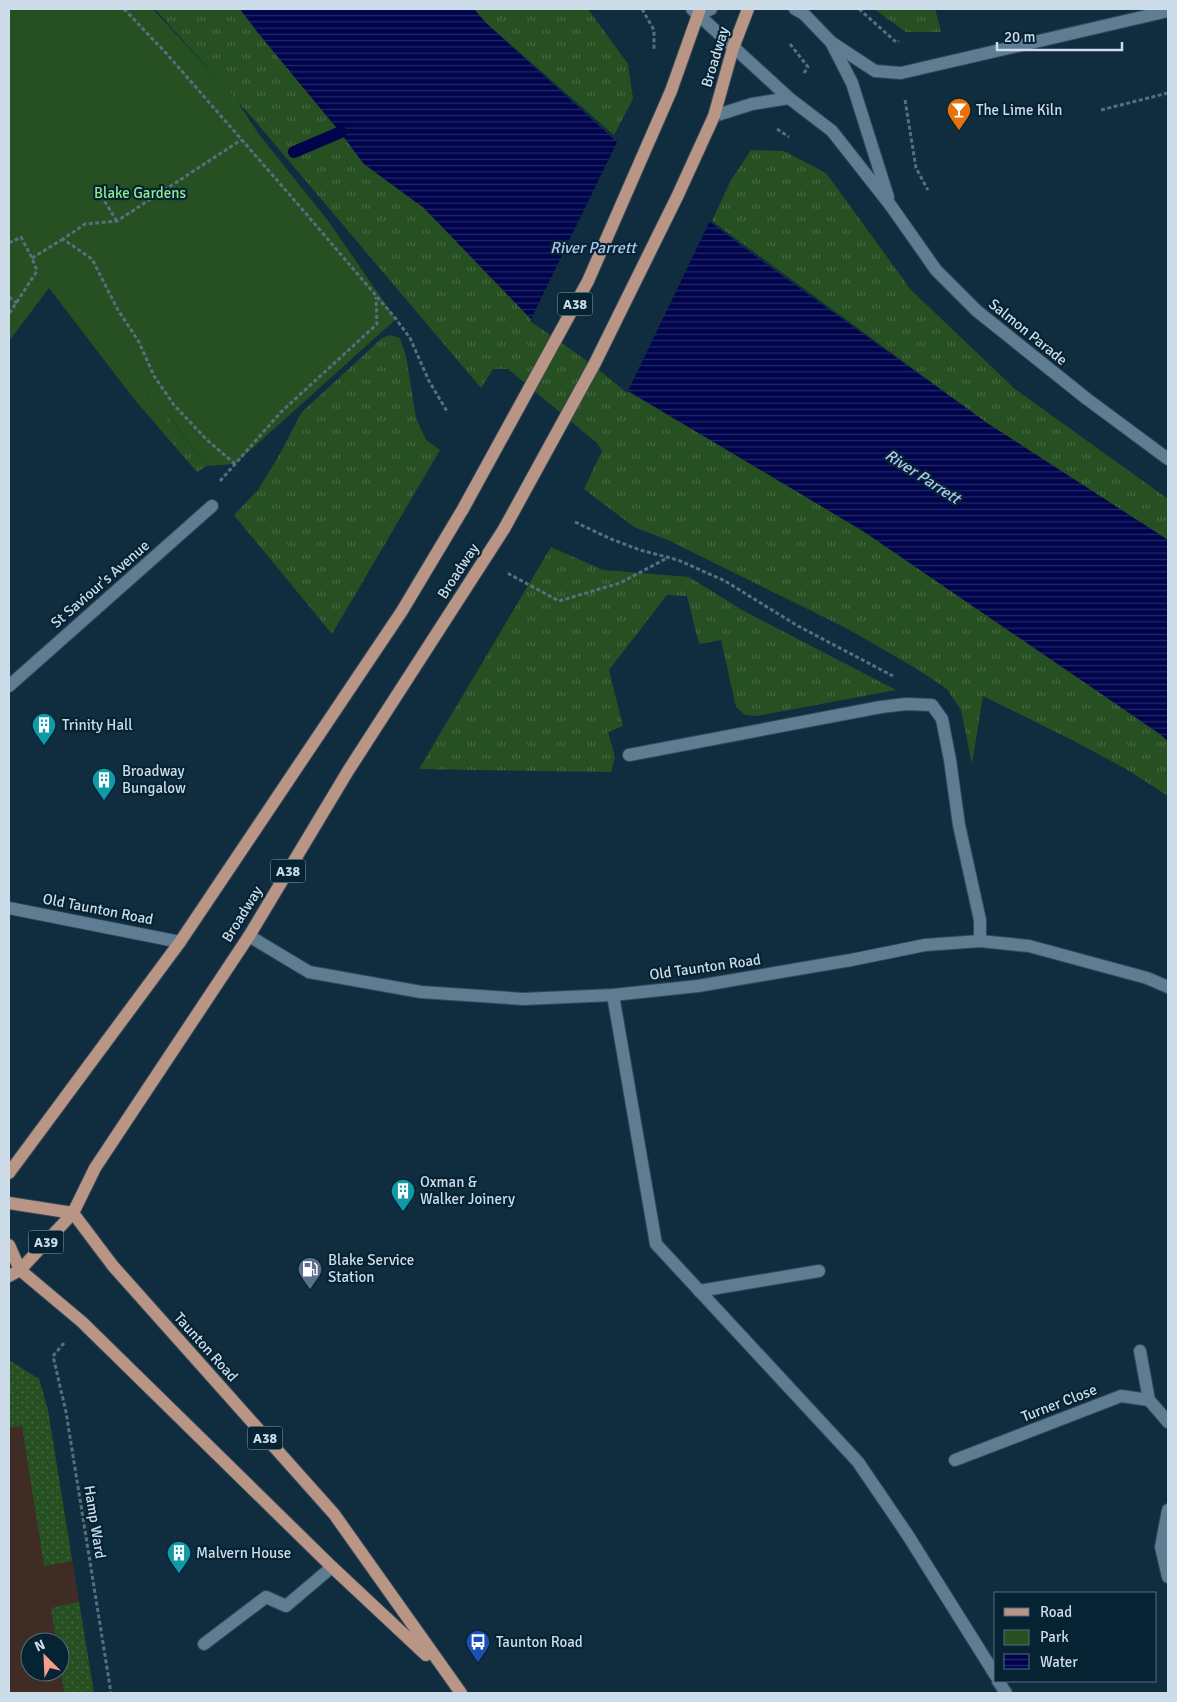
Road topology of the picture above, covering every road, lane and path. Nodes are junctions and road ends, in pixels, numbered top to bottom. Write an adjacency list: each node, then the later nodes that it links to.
1 (124, 9): 18 (path)
2 (642, 9): 12 (path)
3 (711, 9): 7 (street)
4 (748, 9): 11 (main road, Broadway / A38)
5 (795, 9): 9 (street, Salmon Parade)
6 (859, 9): 10 (path)
7 (697, 11): 11 (street, Salmon Parade); 43 (main road, Broadway / A38, bridge)
8 (1168, 11): 9 (street)
9 (832, 42): 21 (street, Salmon Parade)
10 (896, 42)
11 (733, 48): 15 (street, Salmon Parade); 17 (main road, Broadway / A38)
12 (654, 58)
13 (1168, 93): 16 (path)
14 (904, 95): 20 (path)
15 (789, 98): 17 (street); 21 (street, Salmon Parade)
16 (1101, 110)
17 (714, 116): 41 (main road, Broadway / A38, bridge)
18 (241, 140): 22 (path); 27 (path)
19 (98, 190): 22 (path)
20 (928, 190)
21 (891, 206): 31 (street, Salmon Parade)
22 (117, 221): 23 (path)
23 (63, 239): 25 (path); 32 (path)
24 (9, 243): 25 (path)
25 (32, 258): 28 (path)
26 (9, 297): 28 (path)
27 (376, 297): 30 (path); 32 (path)
28 (17, 303): 29 (path)
29 (9, 314)
30 (448, 413)
31 (1168, 459)
32 (235, 464): 33 (path)
33 (212, 506): 37 (street, St Saviour's Avenue)
34 (576, 522): 35 (path)
35 (669, 557): 36 (path); 38 (path)
36 (514, 568)
37 (9, 686)
38 (932, 705): 39 (street); 42 (street)
39 (629, 755)
40 (9, 908): 43 (street, Old Taunton Road)
41 (249, 936): 45 (street, Old Taunton Road); 48 (main road, Broadway / A38)
42 (980, 941): 44 (street, Old Taunton Road); 45 (street, Old Taunton Road)
43 (180, 942): 46 (main road, Broadway / A38)
44 (1168, 987)
45 (613, 995): 52 (street)
46 (9, 1173)
47 (9, 1203): 48 (main road)
48 (73, 1214): 51 (main road, Broadway / A39); 62 (main road, Taunton Road / A38)
49 (9, 1245): 51 (main road, Taunton Road / A38)
50 (819, 1271): 52 (street)
51 (14, 1273): 59 (main road, Taunton Road / A38)
52 (699, 1291): 63 (street)
53 (1140, 1350): 55 (street)
54 (53, 1356): 65 (path, Hamp Ward)
55 (1149, 1400): 56 (street); 57 (street, Turner Close)
56 (1168, 1422)
57 (955, 1460)
58 (1168, 1510): 60 (street)
59 (332, 1567): 61 (street); 62 (main road, Taunton Road / A38)
60 (1168, 1577)
61 (204, 1644)
62 (444, 1672): 66 (main road, Taunton Road / A38)
63 (994, 1673)
64 (999, 1682): 67 (street)
65 (111, 1693)
66 (460, 1693)
67 (1006, 1693)

